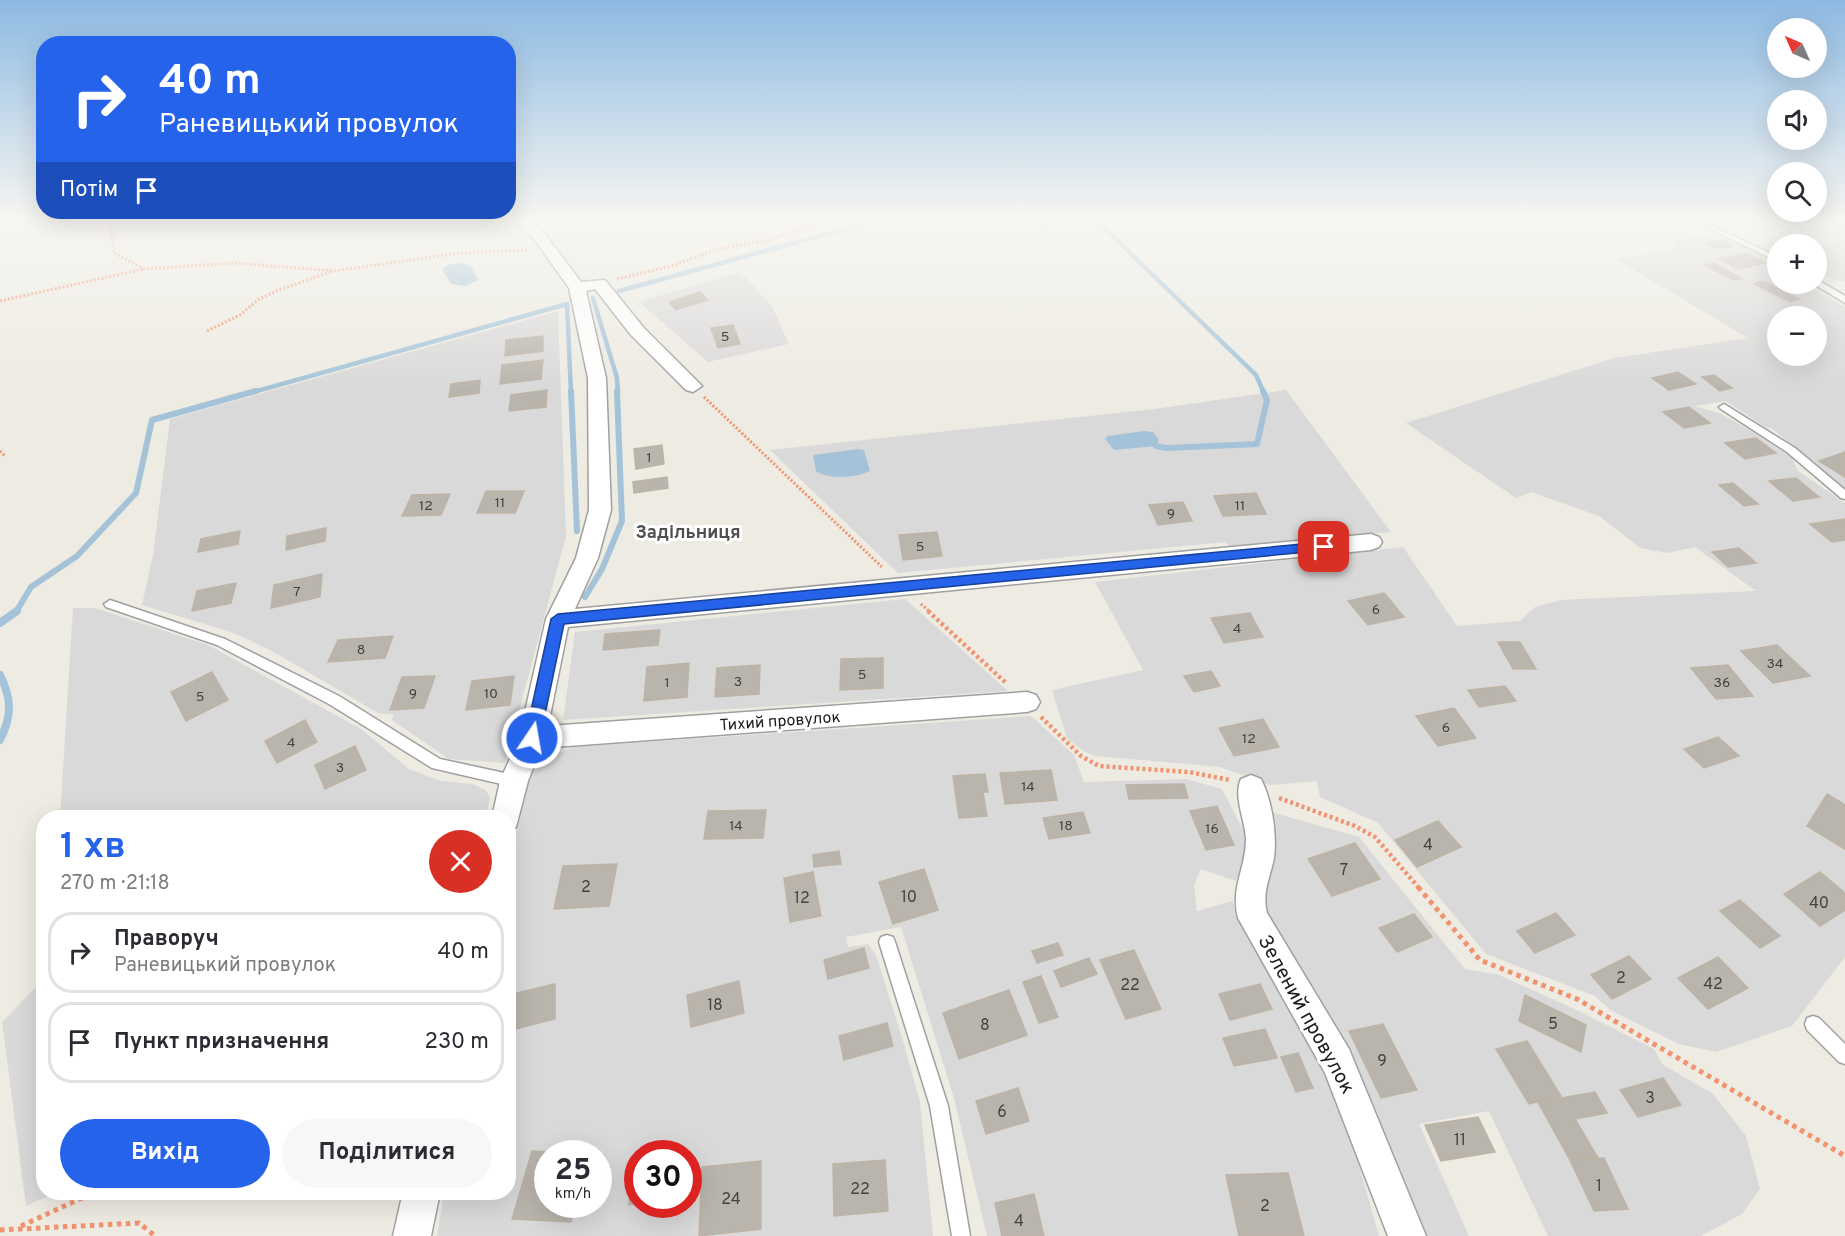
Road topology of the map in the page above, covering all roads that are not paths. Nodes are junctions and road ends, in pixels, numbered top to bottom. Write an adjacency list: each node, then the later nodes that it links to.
1 (568, 276): 2 (street)
2 (577, 288): 5 (street); 10 (street)
3 (1827, 288): 4 (lane)
4 (1845, 300)
5 (693, 386)
6 (1724, 407): 7 (lane)
7 (1845, 496)
8 (1371, 542): 10 (street)
9 (110, 604): 13 (lane)
10 (558, 619): 12 (street)
11 (1027, 702): 12 (street, Тихий провулок)
12 (532, 738): 13 (street)
13 (514, 781): 15 (street)
14 (1251, 787): 22 (street, Зелений провулок)
15 (508, 810)
16 (887, 942): 21 (lane)
17 (1813, 1024): 18 (lane)
18 (1845, 1056)
19 (420, 1200): 20 (street)
20 (412, 1236)
21 (961, 1236)
22 (1407, 1236)

